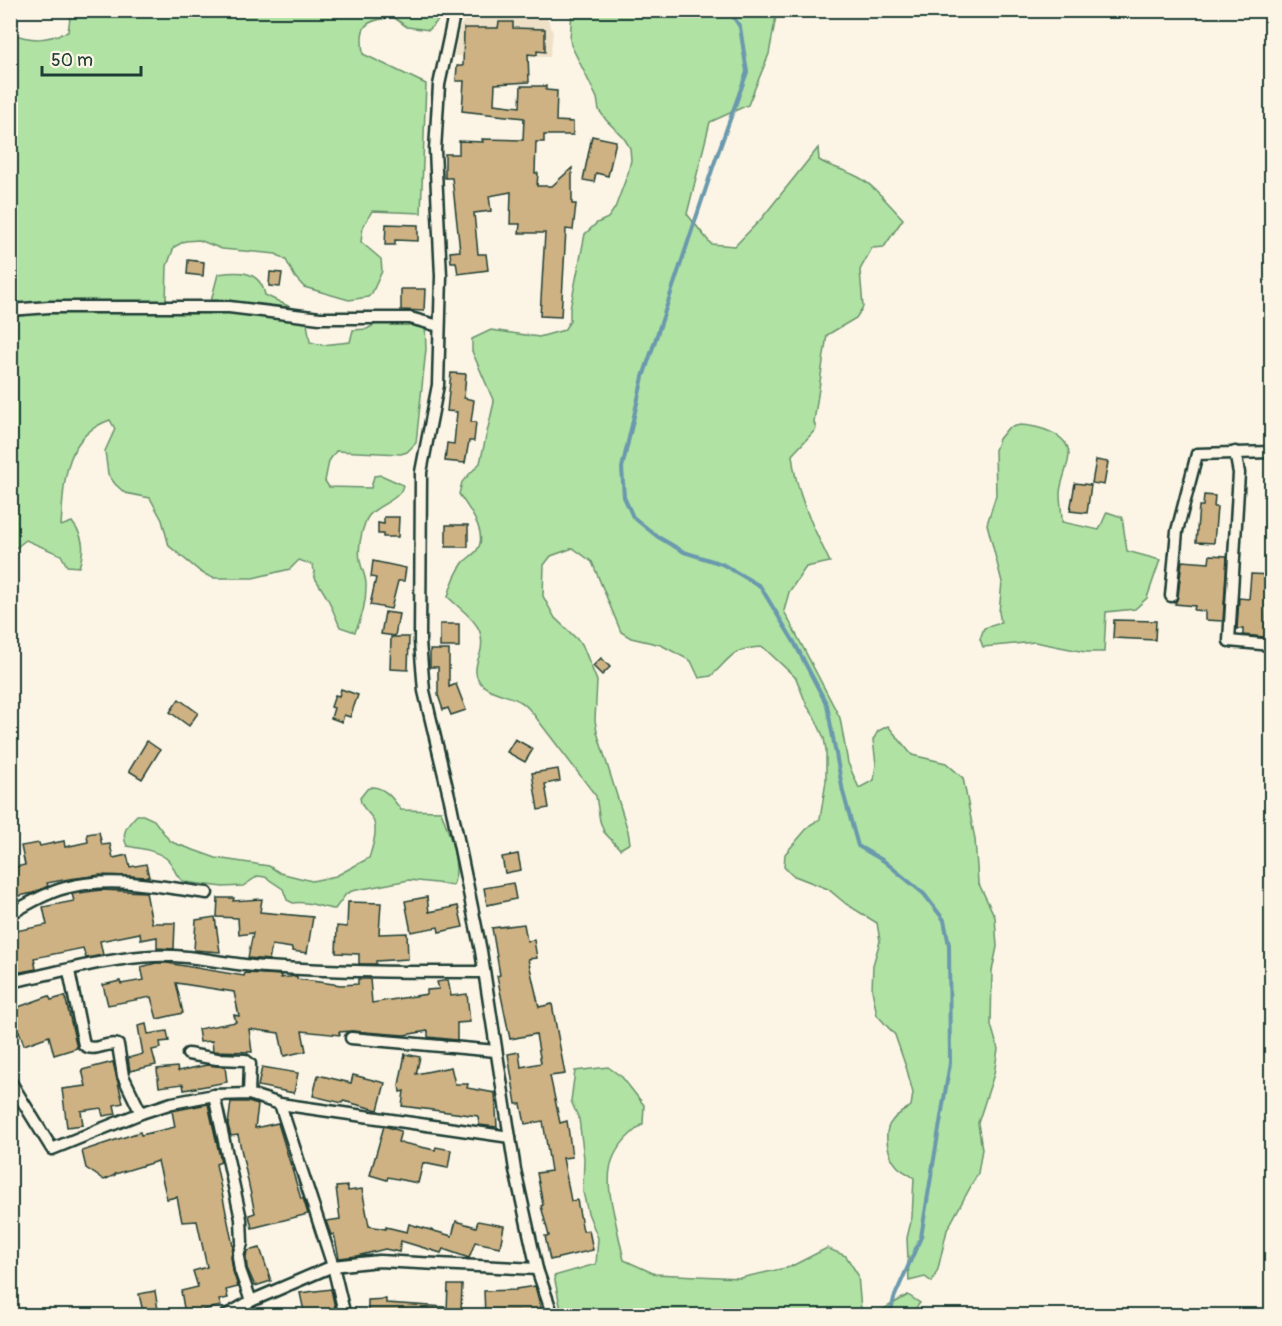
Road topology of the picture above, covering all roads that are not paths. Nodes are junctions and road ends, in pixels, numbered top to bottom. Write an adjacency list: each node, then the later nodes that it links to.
1 (455, 10): 3 (street)
2 (10, 310): 3 (street)
3 (439, 326): 11 (street)
4 (1235, 452): 5 (street); 6 (street); 7 (street)
5 (1272, 452)
6 (1171, 596)
7 (1272, 645)
8 (207, 893): 9 (street)
9 (10, 914)
10 (69, 971): 11 (street); 12 (street); 20 (street)
11 (484, 972): 14 (street)
12 (10, 982)
13 (351, 1038): 14 (street)
14 (496, 1051): 21 (street)
15 (188, 1053): 17 (street)
16 (10, 1081): 20 (street)
17 (249, 1094): 18 (street); 19 (street)
18 (214, 1095): 20 (street); 24 (street)
19 (280, 1104): 21 (street); 22 (street)
20 (141, 1113)
21 (510, 1137): 23 (street)
22 (333, 1266): 23 (street); 24 (street); 26 (street)
23 (537, 1269): 27 (street)
24 (251, 1301): 25 (street)
25 (225, 1316)
26 (345, 1316)
27 (553, 1316)

